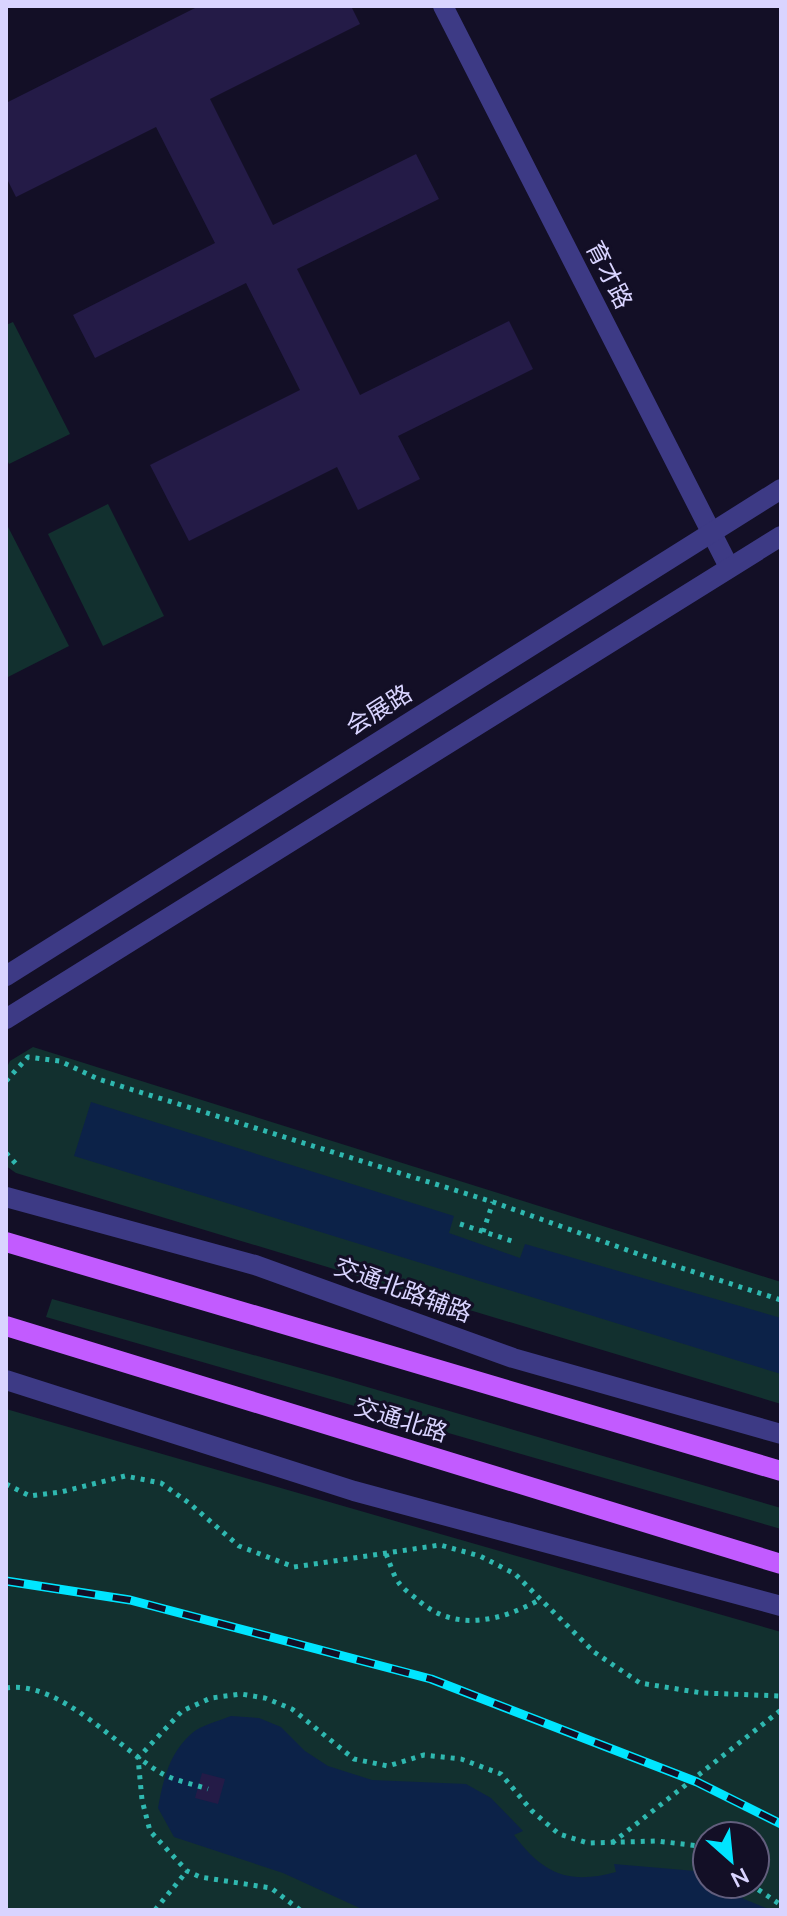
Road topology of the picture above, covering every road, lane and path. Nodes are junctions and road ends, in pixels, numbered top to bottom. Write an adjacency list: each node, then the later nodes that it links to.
1 (443, 6): 3 (street, 育才路)
2 (781, 489): 3 (street, 会展路)
3 (710, 532): 5 (street, 育才路); 6 (street, 会展路)
4 (781, 536): 5 (street)
5 (729, 567): 7 (street)
6 (6, 976)
7 (6, 1019)
8 (6, 1081): 12 (path)
9 (6, 1153): 10 (path)
10 (19, 1167)
11 (6, 1197): 20 (street, 交通北路辅路)
12 (493, 1202): 14 (path); 17 (path)
13 (460, 1224): 14 (path)
14 (483, 1232): 16 (path)
15 (6, 1242): 21 (main road)
16 (515, 1242)
17 (781, 1300)
18 (6, 1326): 24 (main road, 交通北路)
19 (6, 1380): 26 (street)
20 (781, 1434)
21 (781, 1471)
22 (6, 1484): 23 (path)
23 (386, 1554): 25 (path); 25 (path)
24 (781, 1564)
25 (541, 1599): 28 (path)
26 (781, 1606)
27 (6, 1688): 30 (path)
28 (781, 1696)
29 (781, 1710): 32 (path)
30 (138, 1758): 31 (path); 32 (path); 34 (path)
31 (208, 1789)
32 (611, 1844): 33 (path)
33 (691, 1845)
34 (187, 1871): 35 (path); 36 (path)
35 (155, 1910)
36 (300, 1910)

